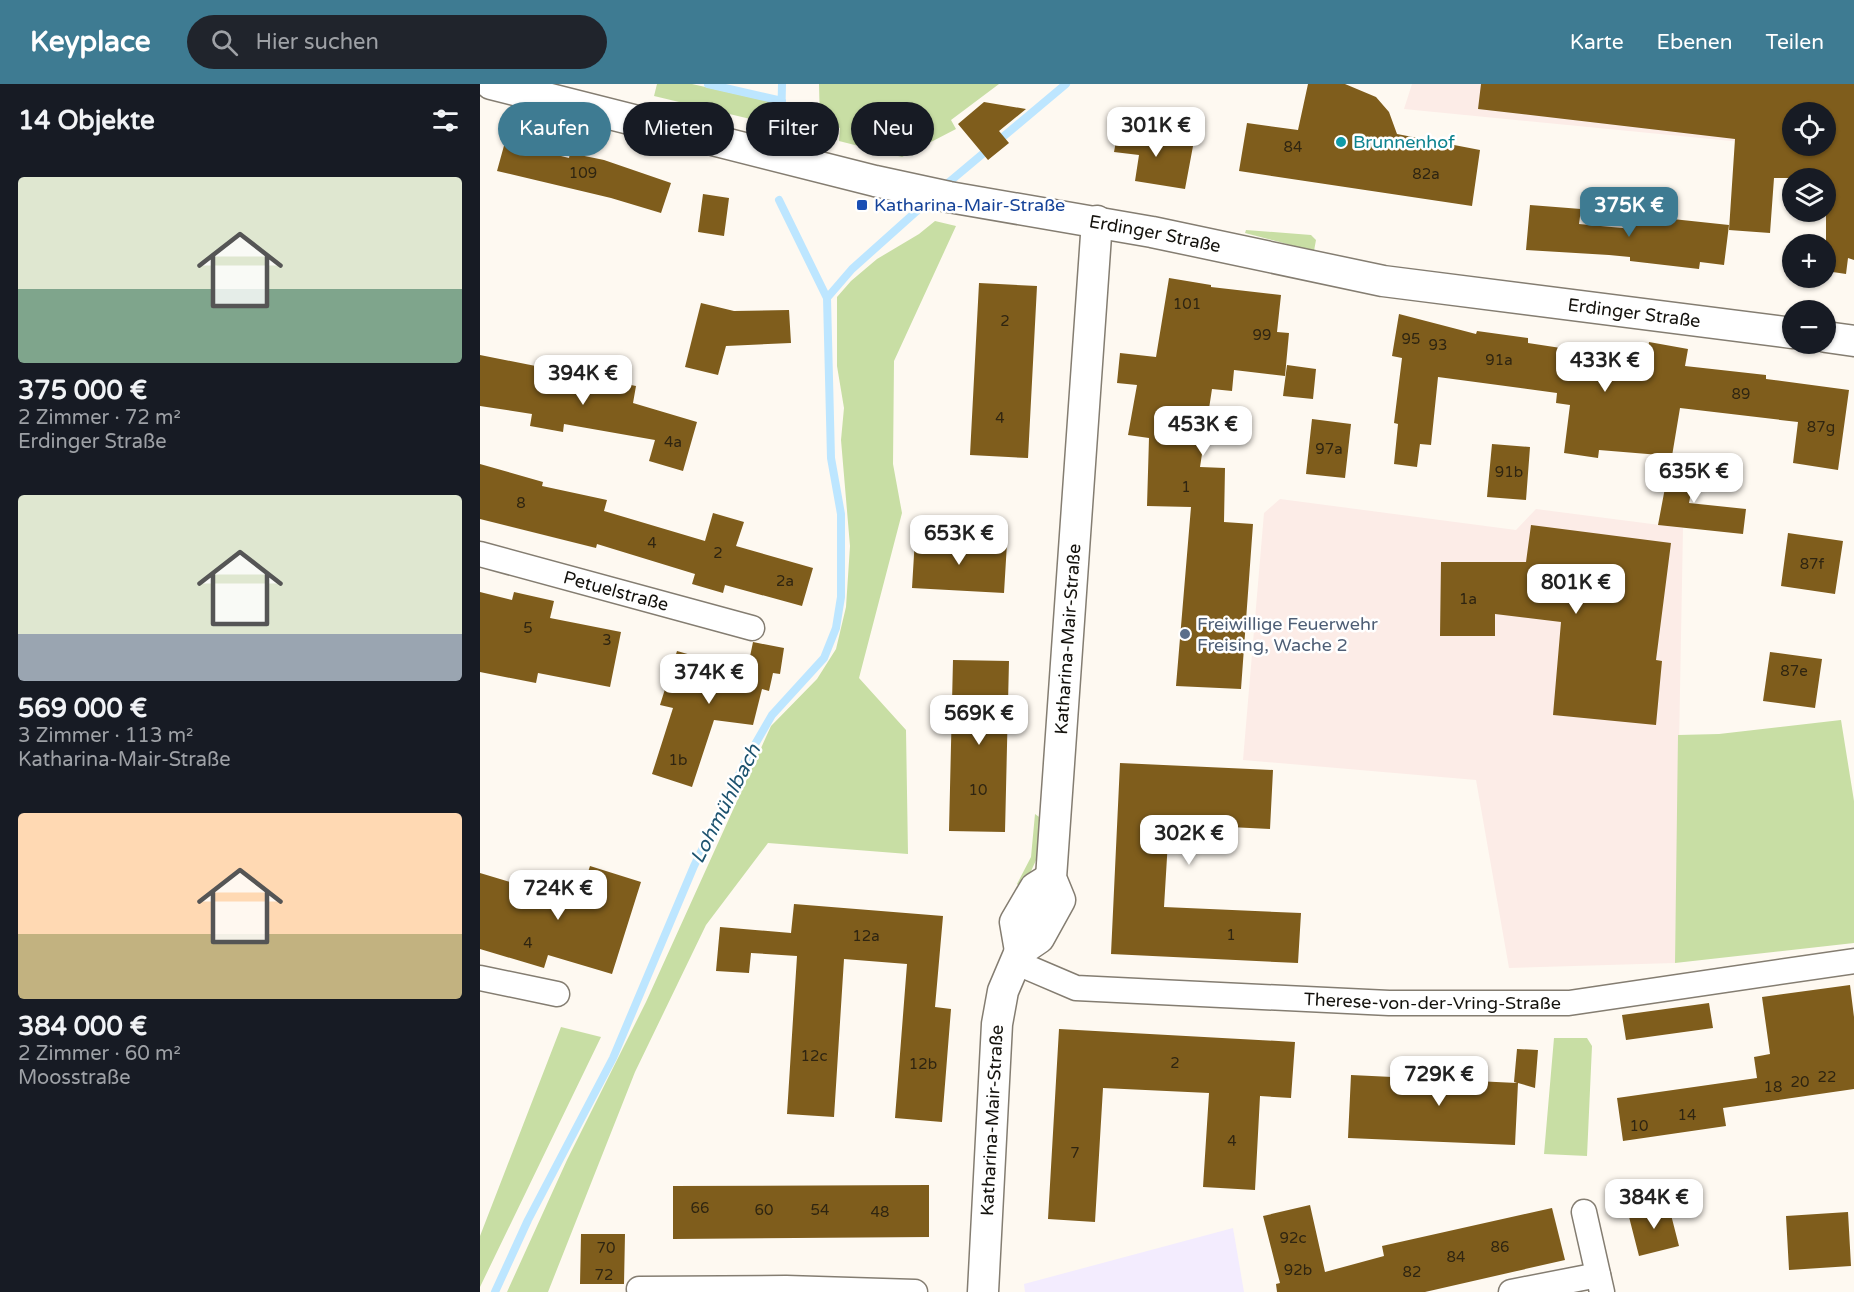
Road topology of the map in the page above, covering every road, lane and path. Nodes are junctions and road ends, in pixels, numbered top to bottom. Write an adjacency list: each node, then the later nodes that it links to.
1 (490, 84): 2 (street, Erdinger Straße)
2 (1098, 221): 3 (street, Erdinger Straße); 8 (street, Katharina-Mair-Straße)
3 (1782, 332)
4 (1836, 338): 5 (street)
5 (1854, 341)
6 (480, 554): 7 (street, Petuelstraße)
7 (752, 628)
8 (1017, 956): 9 (street, Therese-von-der-Vring-Straße); 17 (street, Katharina-Mair-Straße)
9 (1854, 961)
10 (480, 978): 11 (street)
11 (558, 994)
12 (1584, 1212): 13 (street)
13 (1600, 1283): 18 (street)
14 (639, 1289): 15 (street)
15 (915, 1292)
16 (977, 1292): 17 (street, Katharina-Mair-Straße)
17 (983, 1292)
18 (1511, 1292)

